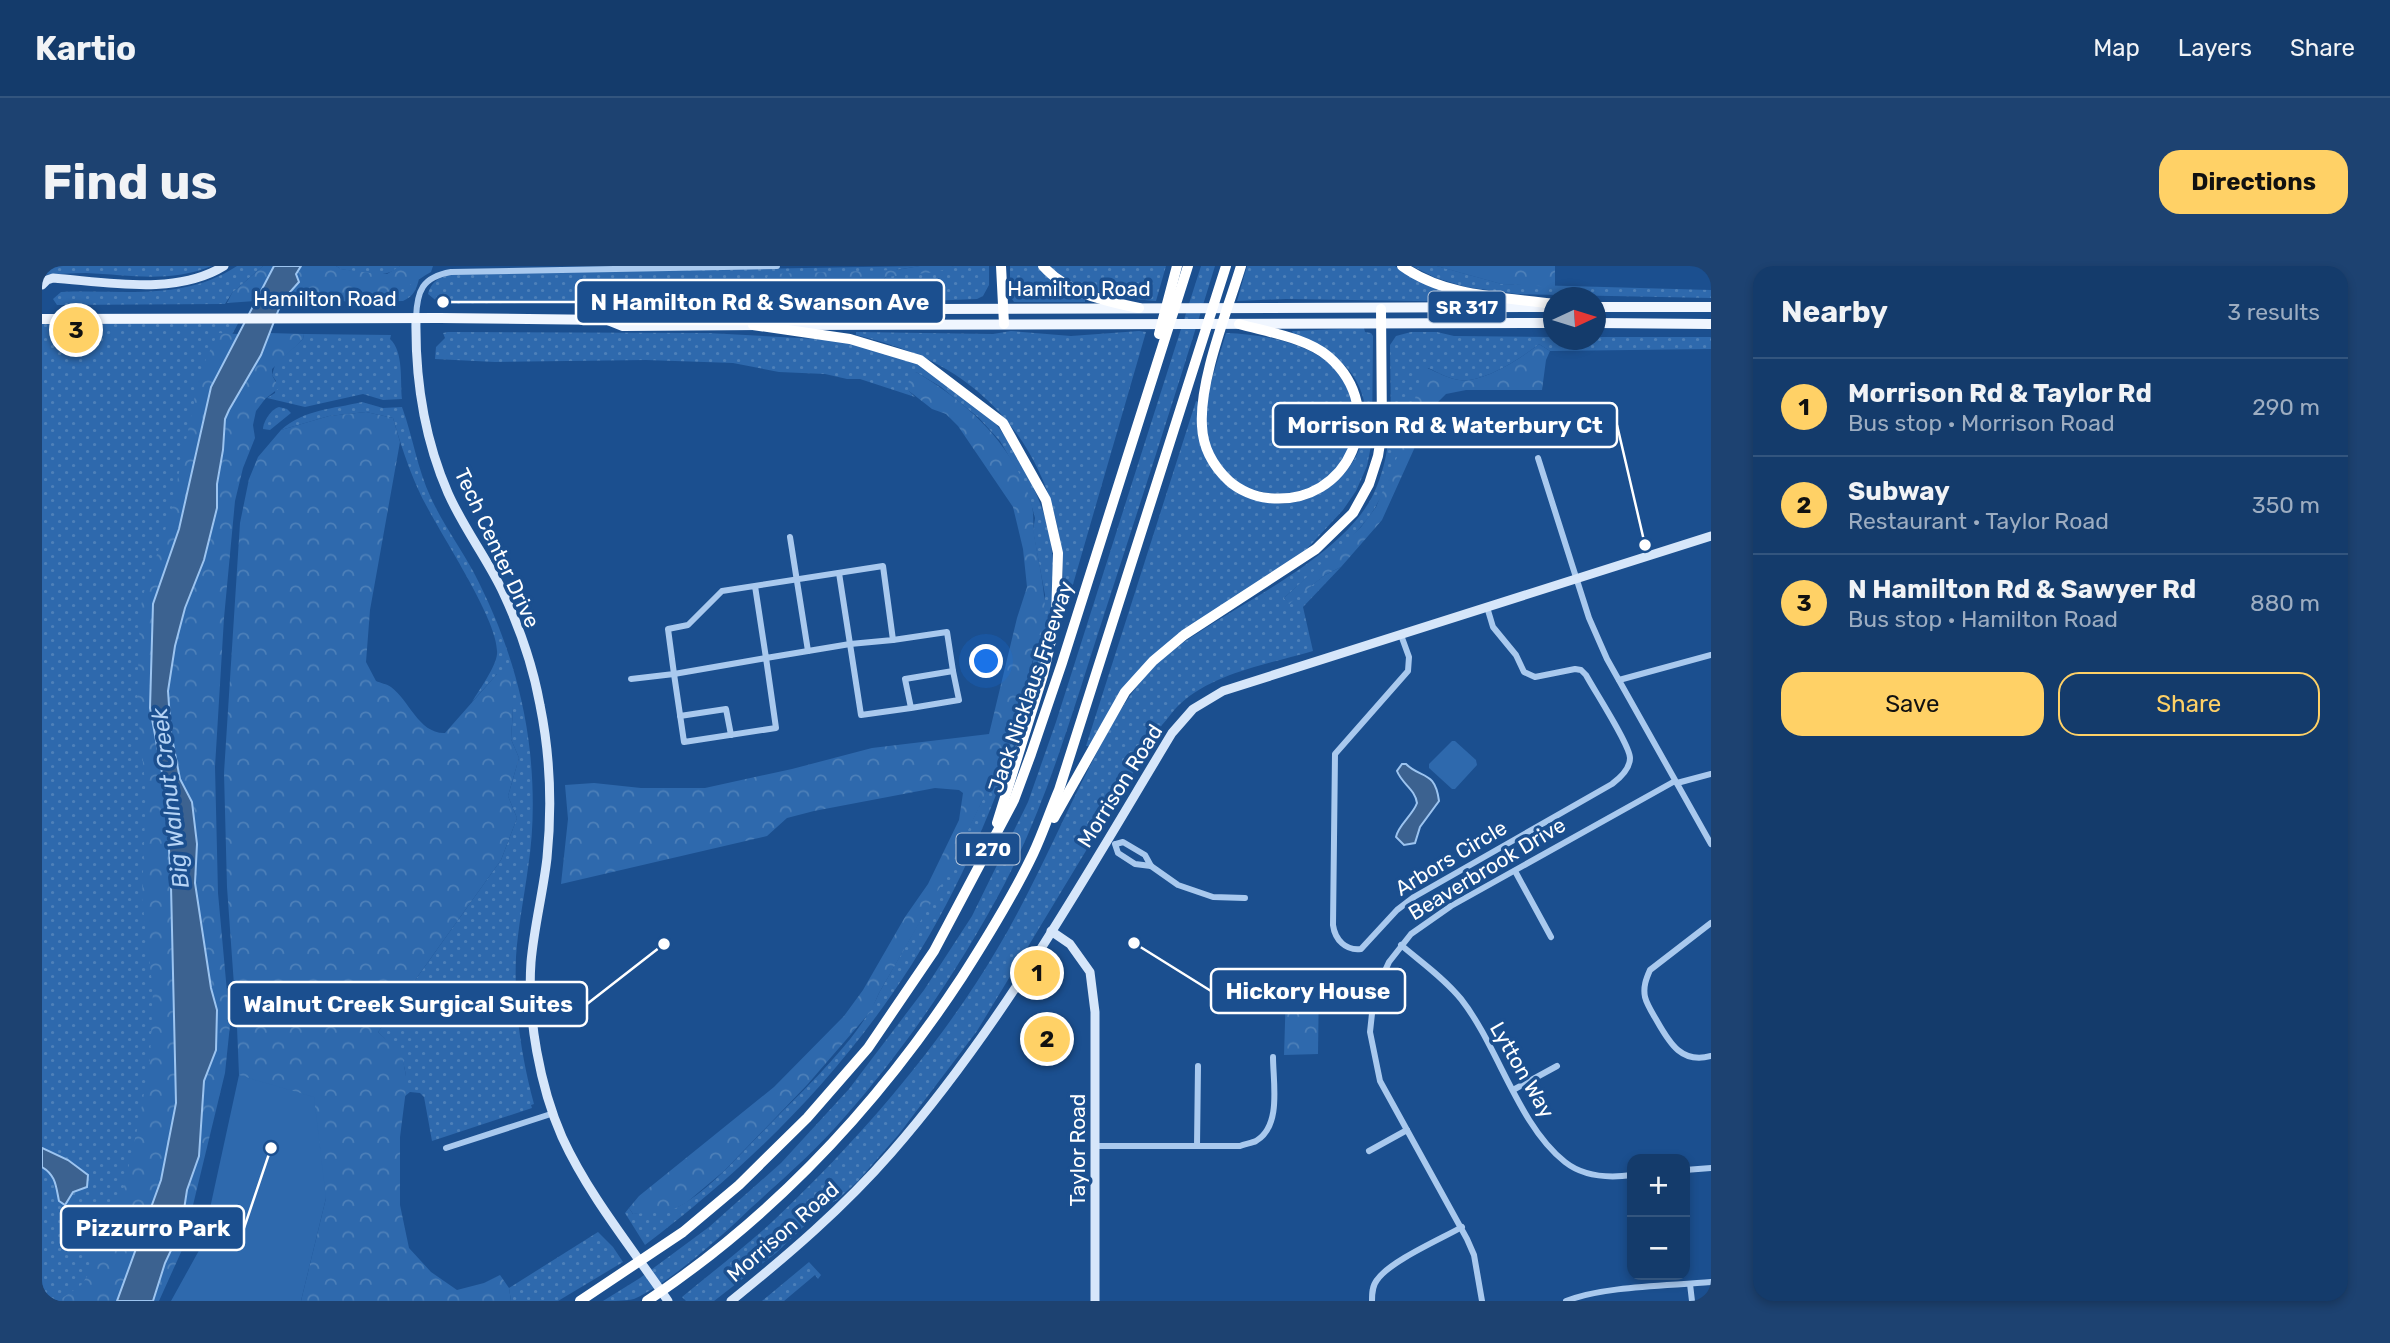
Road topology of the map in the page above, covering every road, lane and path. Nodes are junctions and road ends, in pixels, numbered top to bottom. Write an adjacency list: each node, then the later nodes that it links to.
1 (224, 266): 10 (main road)
2 (777, 266): 18 (street)
3 (1001, 266): 16 (highway)
4 (1043, 266): 13 (highway)
5 (1177, 266): 29 (highway)
6 (1188, 266): 29 (highway, Jack Nicklaus Freeway / I 270)
7 (1226, 266): 55 (highway, I 270)
8 (1241, 266): 25 (highway)
9 (1402, 266): 11 (highway)
10 (42, 285)
11 (1543, 304)
12 (1543, 305): 17 (main road, Hamilton Road / SR 317)
13 (1139, 307): 16 (main road, Hamilton Road / SR 317); 17 (main road, Hamilton Road / SR 317)
14 (1606, 307): 15 (main road)
15 (1711, 307)
16 (1003, 308): 20 (main road, Hamilton Road / SR 317); 24 (highway)
17 (1381, 309): 21 (highway)
18 (416, 318): 19 (main road, Hamilton Road / SR 317); 20 (main road, Hamilton Road / SR 317); 68 (main road, Tech Center Drive)
19 (42, 319)
20 (608, 320): 27 (main road, Hamilton Road / SR 317)
21 (1382, 323): 22 (main road, Hamilton Road / SR 317); 25 (main road, Hamilton Road / SR 317); 55 (highway)
22 (1543, 323)
23 (1606, 323): 26 (main road)
24 (1004, 324): 25 (main road, Hamilton Road / SR 317); 27 (main road, Hamilton Road / SR 317)
25 (1239, 324)
26 (1711, 324)
27 (753, 325): 53 (highway)
28 (1538, 458): 33 (street)
29 (1116, 495): 53 (highway, Jack Nicklaus Freeway / I 270)
30 (1711, 536): 33 (main road, Morrison Road)
31 (790, 537): 34 (street)
32 (839, 573): 34 (street); 38 (street); 39 (street)
33 (1577, 579): 36 (main road, Morrison Road); 46 (street)
34 (797, 580): 35 (street); 40 (street)
35 (755, 586): 42 (street); 44 (street)
36 (1487, 607): 37 (main road, Morrison Road); 37 (street, Arbors Circle)
37 (1401, 635): 52 (main road, Morrison Road)
38 (893, 640): 39 (street); 43 (street)
39 (850, 644): 40 (street); 47 (street)
40 (808, 651): 42 (street)
41 (1711, 655): 46 (street)
42 (766, 658): 44 (street); 49 (street)
43 (953, 671): 47 (street); 47 (street)
44 (674, 674): 45 (street); 48 (street)
45 (631, 679)
46 (1619, 680): 51 (street)
47 (911, 708)
48 (680, 716): 49 (street); 49 (street)
49 (731, 735)
50 (1711, 774): 51 (street, Beaverbrook Drive)
51 (1676, 782): 54 (street); 57 (street, Beaverbrook Drive)
52 (1112, 841): 56 (street); 56 (street); 60 (main road, Morrison Road)
53 (991, 843): 80 (highway, Jack Nicklaus Freeway / I 270)
54 (1711, 844)
55 (1033, 854): 81 (highway, I 270)
56 (1152, 866): 58 (street)
57 (1515, 871): 61 (street); 62 (street, Beaverbrook Drive)
58 (1245, 898)
59 (1711, 923): 63 (street)
60 (1051, 931): 70 (main road, Taylor Road); 83 (main road, Morrison Road)
61 (1551, 937)
62 (1401, 945): 67 (street, Lytton Way); 69 (street, Beaverbrook Drive)
63 (1711, 1056)
64 (1273, 1057): 71 (street)
65 (1198, 1066): 71 (street)
66 (1558, 1066): 67 (street)
67 (1513, 1090): 76 (street, Lytton Way)
68 (554, 1113): 72 (street); 82 (main road, Tech Center Drive)
69 (1407, 1130): 73 (street); 77 (street, Beaverbrook Drive)
70 (1095, 1146): 71 (street); 84 (main road, Taylor Road)
71 (1197, 1146)
72 (446, 1148)
73 (1369, 1151)
74 (1711, 1168): 75 (street)
75 (1690, 1170)
76 (1627, 1175)
77 (1462, 1227): 85 (street); 86 (street, Beaverbrook Drive)
78 (1711, 1282): 79 (street)
79 (1690, 1284): 87 (street); 88 (street)
80 (580, 1301)
81 (647, 1301)
82 (668, 1301)
83 (731, 1301)
84 (1095, 1301)
85 (1372, 1301)
86 (1482, 1301)
87 (1566, 1301)
88 (1692, 1301)

